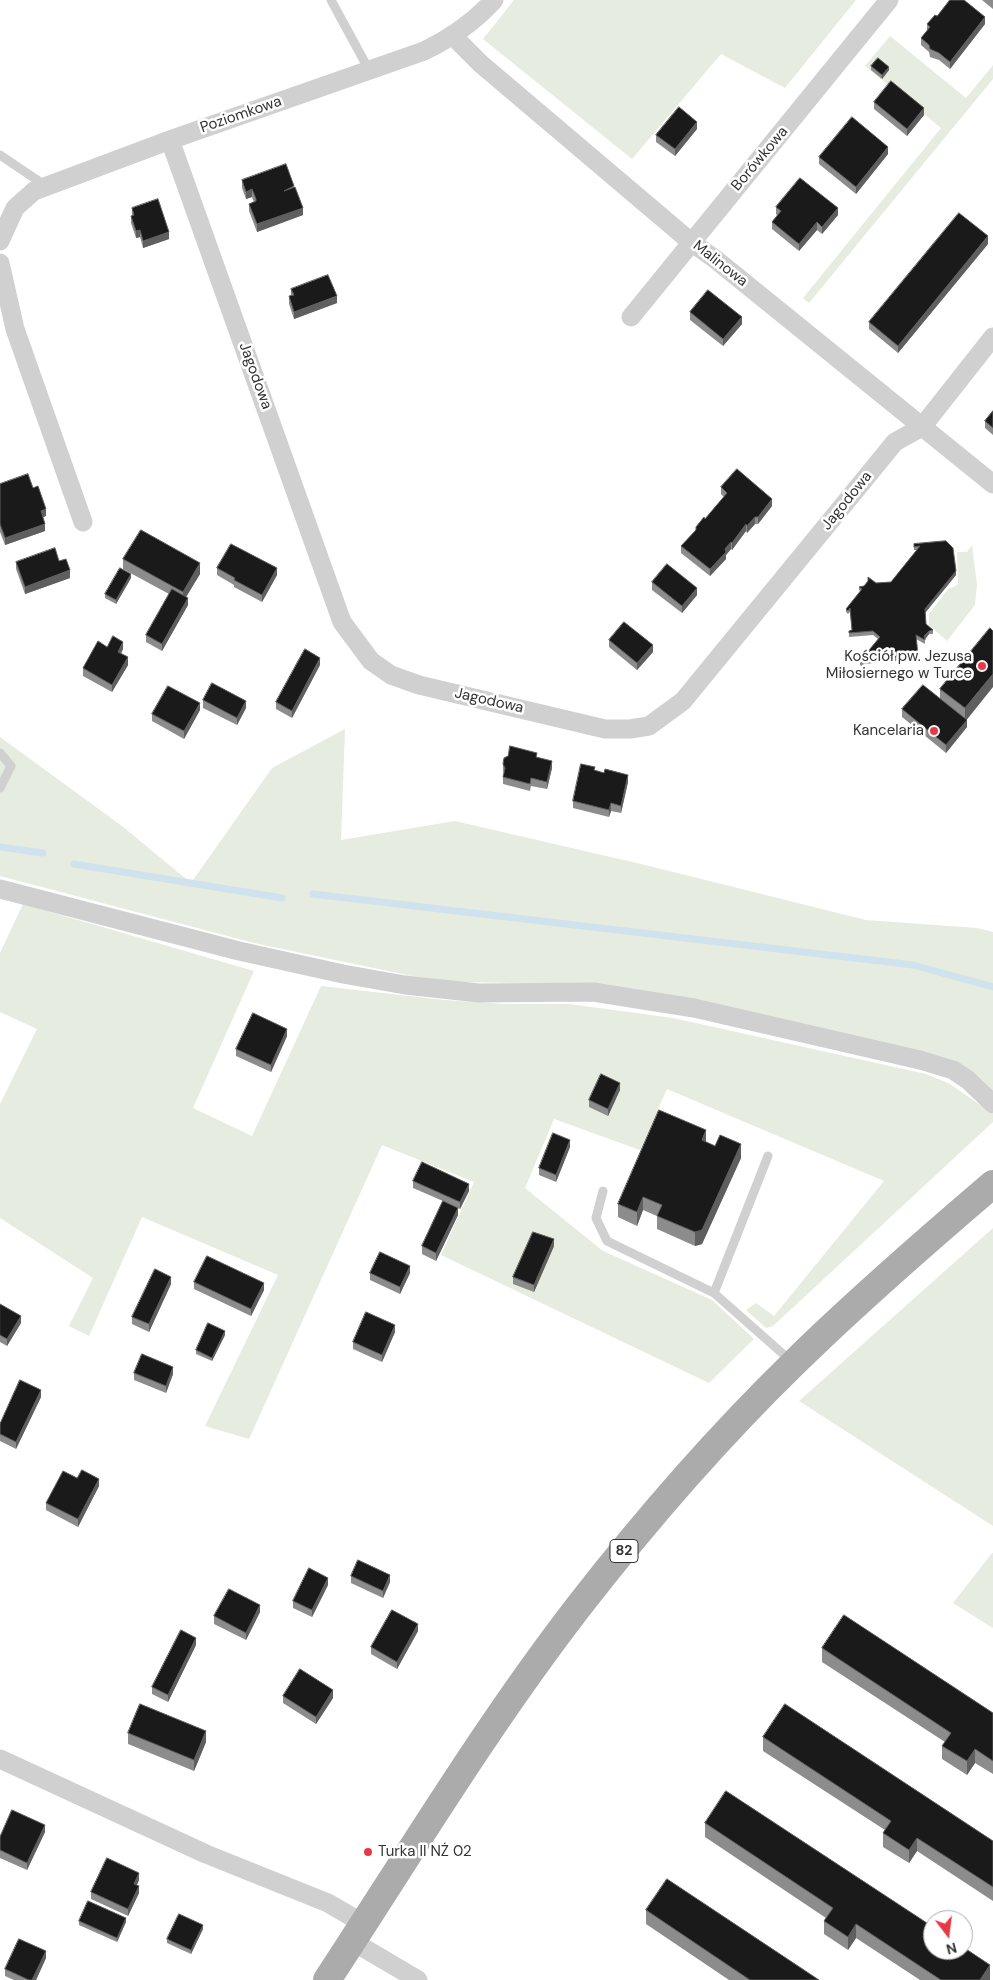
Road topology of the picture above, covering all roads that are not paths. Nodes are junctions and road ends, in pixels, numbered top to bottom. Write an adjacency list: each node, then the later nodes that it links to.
1 (331, 0): 5 (lane)
2 (494, 0): 4 (street, Poziomkowa)
3 (889, 0): 10 (street, Borówkowa)
4 (453, 36): 5 (street, Poziomkowa); 10 (street, Malinowa)
5 (369, 70): 6 (street, Poziomkowa)
6 (170, 140): 8 (street, Poziomkowa); 14 (street, Jagodowa)
7 (0, 155): 8 (lane)
8 (46, 186): 9 (street, Poziomkowa)
9 (0, 241)
10 (691, 242): 12 (street, Borówkowa); 14 (street, Malinowa)
11 (0, 262): 16 (street)
12 (631, 317)
13 (993, 338): 14 (street, Jagodowa)
14 (922, 427): 15 (street, Malinowa)
15 (993, 484)
16 (83, 522)
17 (0, 753): 18 (lane)
18 (0, 788)
19 (0, 889): 20 (street)
20 (993, 1104)
21 (768, 1156): 24 (lane)
22 (993, 1184): 25 (main road, 82)
23 (603, 1191): 24 (lane)
24 (714, 1292): 25 (lane)
25 (794, 1363): 27 (main road, 82)
26 (0, 1759): 27 (street)
27 (358, 1933): 28 (main road, 82); 29 (street)
28 (327, 1980)
29 (418, 1980)

